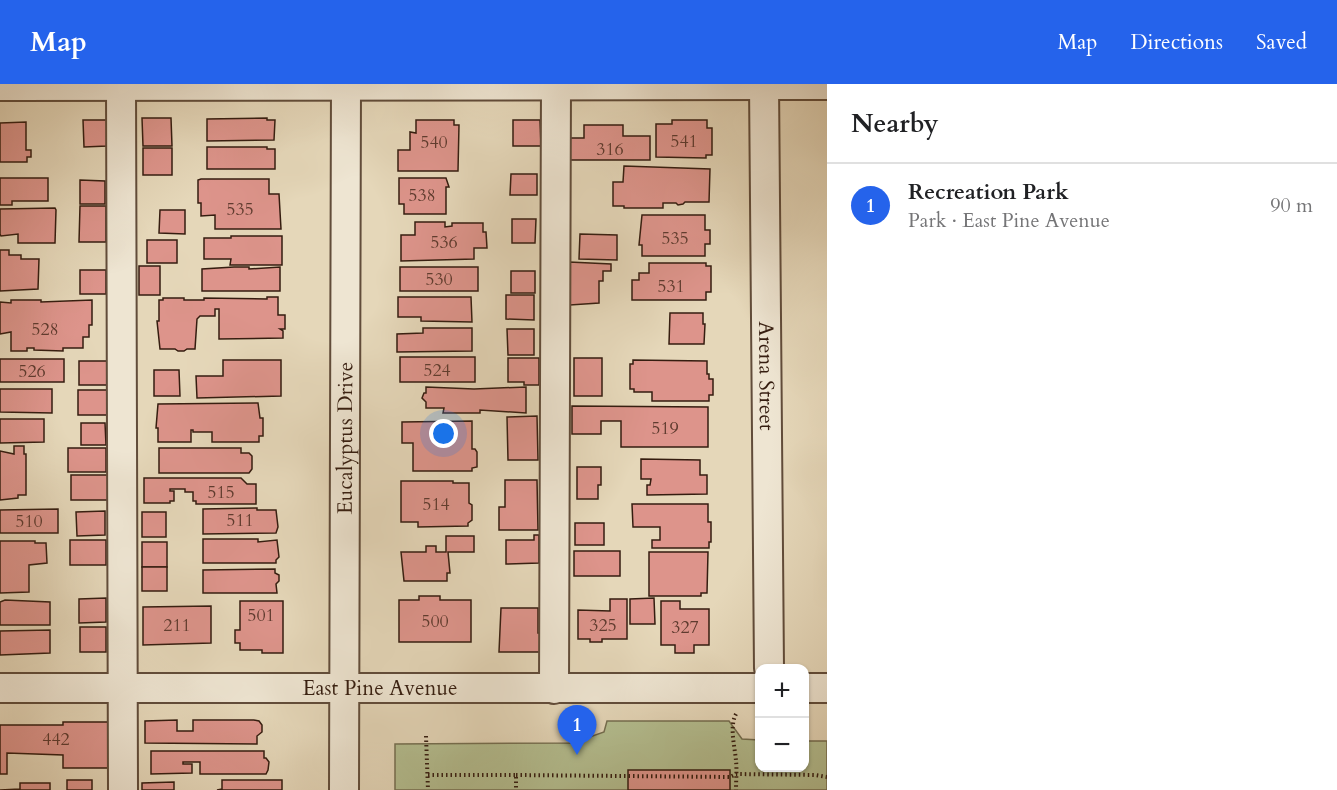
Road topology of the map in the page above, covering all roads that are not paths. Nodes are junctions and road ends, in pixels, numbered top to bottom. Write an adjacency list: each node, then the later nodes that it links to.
1 (121, 85): 2 (street); 6 (street); 9 (street)
2 (346, 85): 3 (street); 10 (street, Eucalyptus Drive)
3 (556, 85): 4 (street); 14 (street)
4 (764, 85): 5 (street); 7 (street, Arena Street)
5 (827, 85)
6 (0, 86)
7 (769, 664)
8 (0, 688): 9 (street, East Pine Avenue)
9 (122, 688): 10 (street, East Pine Avenue); 15 (street)
10 (345, 688): 14 (street, East Pine Avenue); 16 (street, Eucalyptus Drive)
11 (755, 688): 14 (street, East Pine Avenue)
12 (809, 688): 13 (street)
13 (827, 688)
14 (554, 689)
15 (123, 790)
16 (344, 790)

